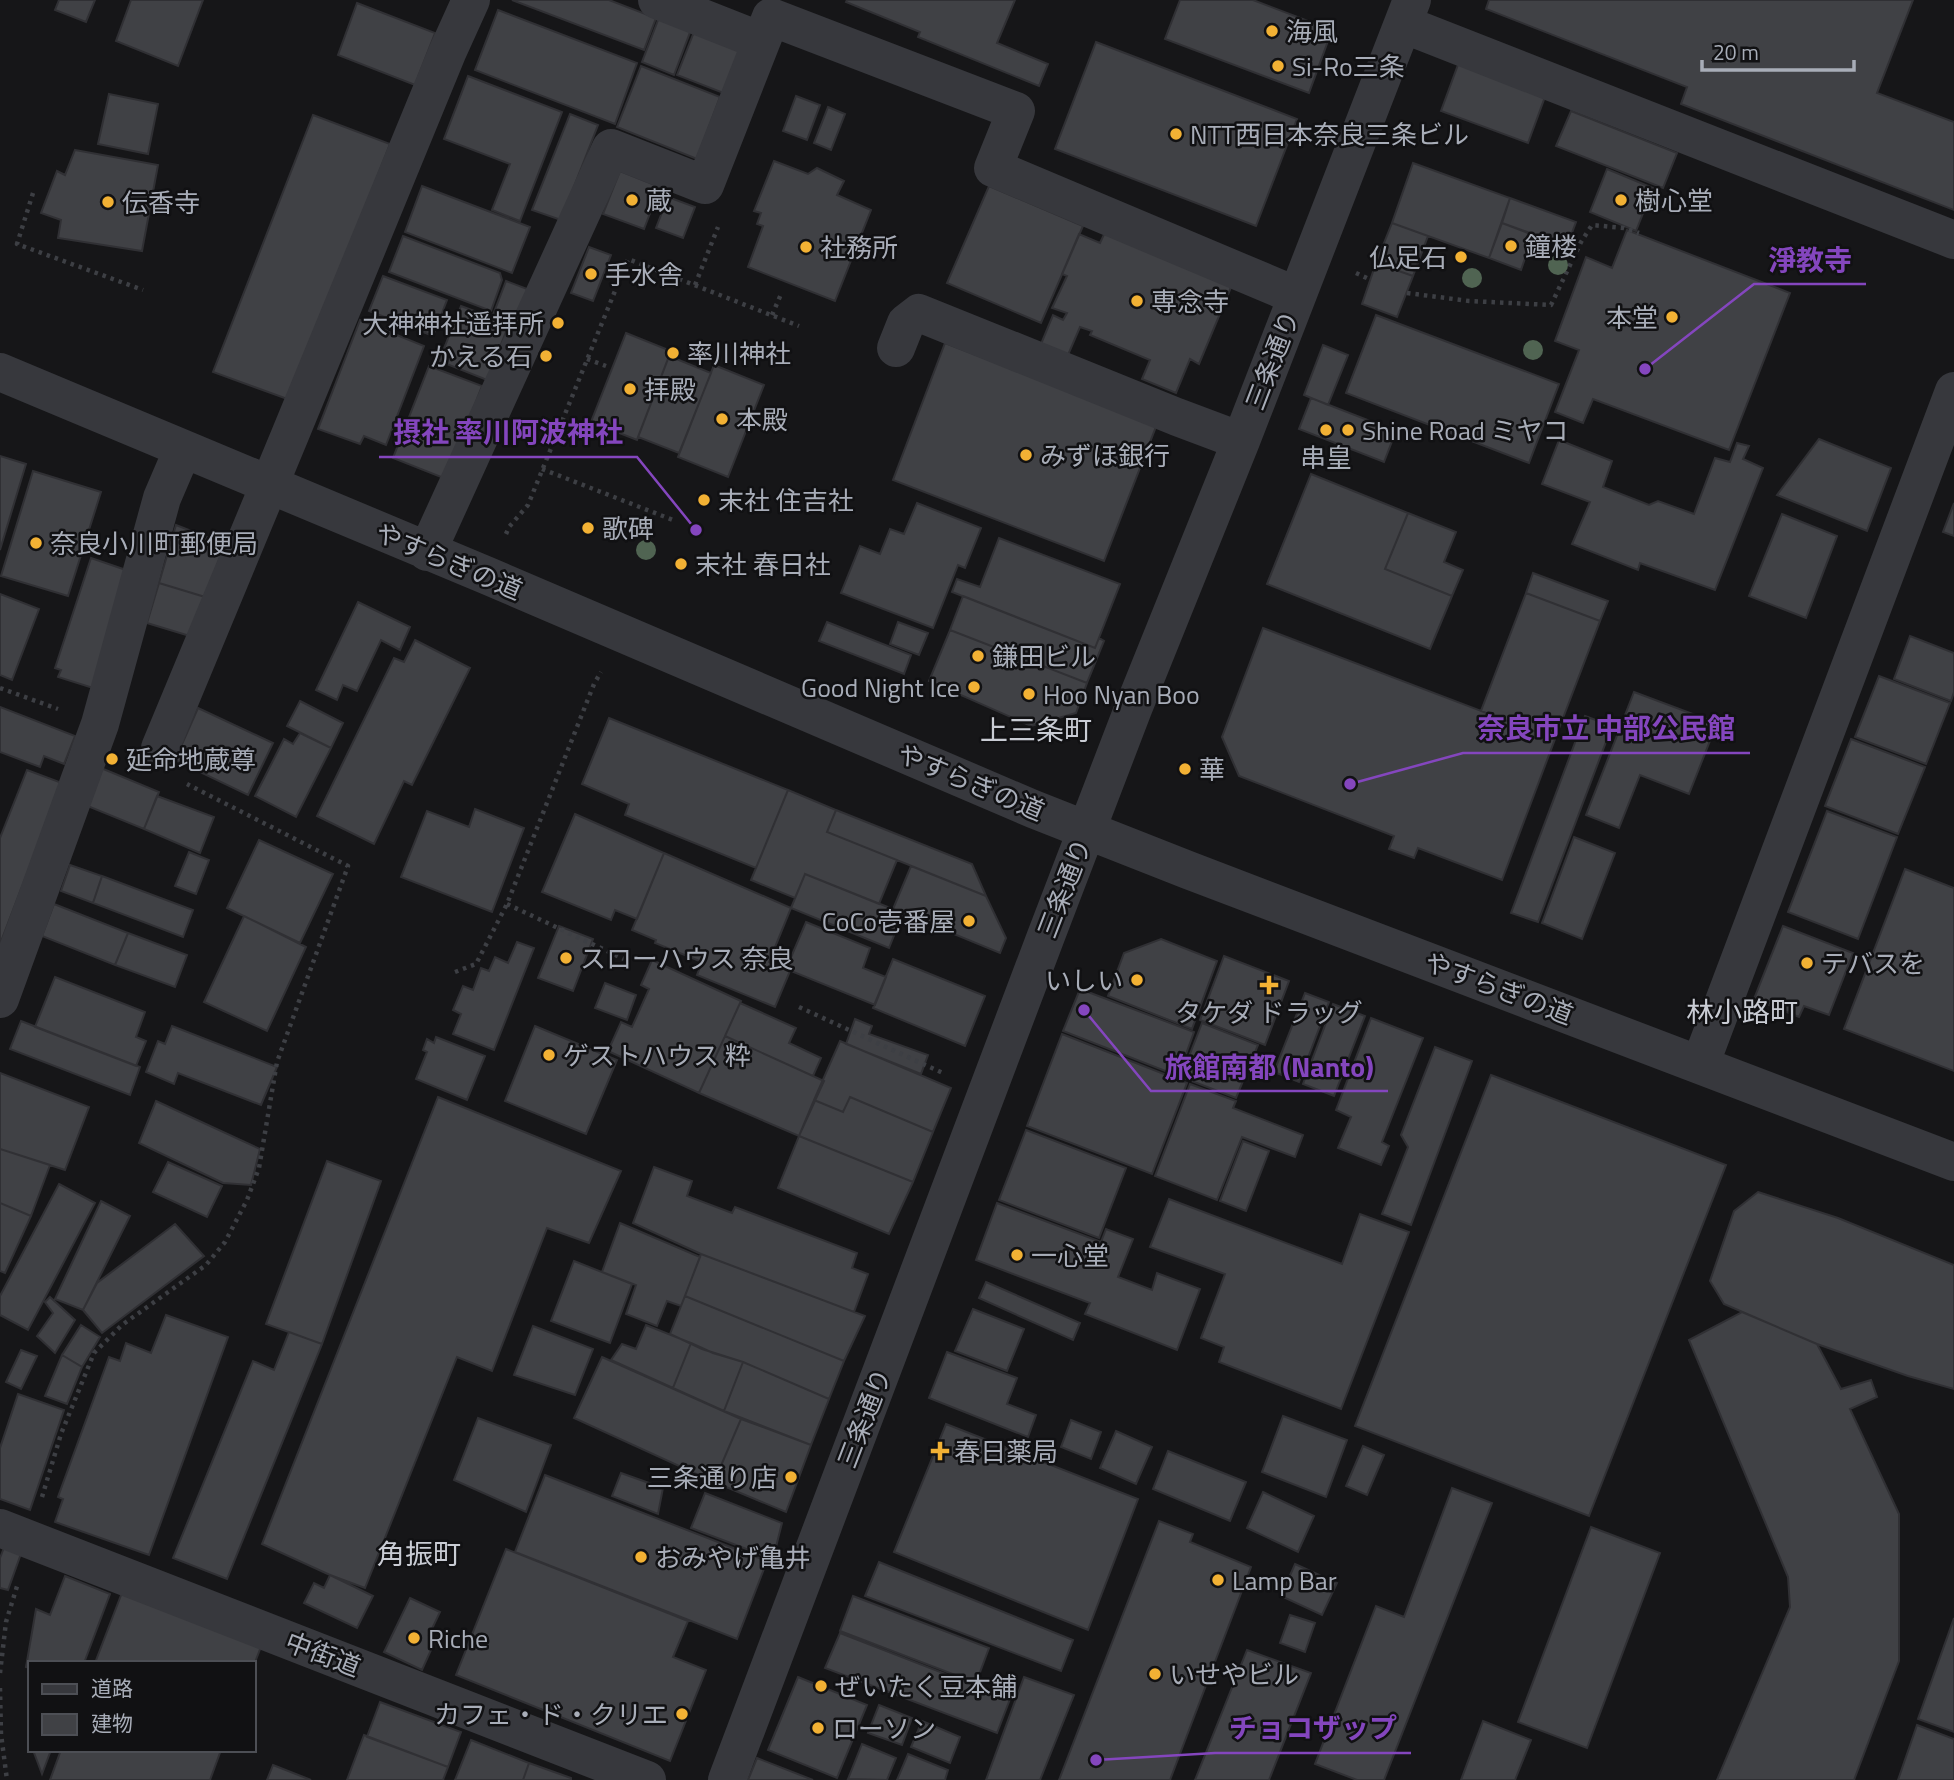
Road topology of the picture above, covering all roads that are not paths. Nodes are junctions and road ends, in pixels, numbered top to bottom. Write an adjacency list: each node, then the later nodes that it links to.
1 (471, 0): 12 (street)
2 (657, 0): 4 (street)
3 (1408, 12): 5 (street); 6 (street, 三条通り)
4 (761, 41): 6 (street); 13 (street)
5 (1954, 240)
6 (1297, 296): 10 (street, 三条通り)
7 (896, 348): 10 (street)
8 (0, 372): 11 (street, やすらぎの道)
9 (1954, 391): 17 (street)
10 (1241, 441): 15 (street, 三条通り)
11 (183, 449): 12 (street, やすらぎの道); 16 (street)
12 (269, 486): 13 (street, やすらぎの道); 14 (street)
13 (427, 552): 15 (street, やすらぎの道)
14 (160, 748)
15 (1087, 830): 17 (street, やすらぎの道); 21 (street, 三条通り)
16 (0, 999)
17 (1700, 1065): 18 (street, やすらぎの道)
18 (1954, 1161)
19 (15, 1534): 20 (street, 中街道)
20 (647, 1780)
21 (727, 1780)

